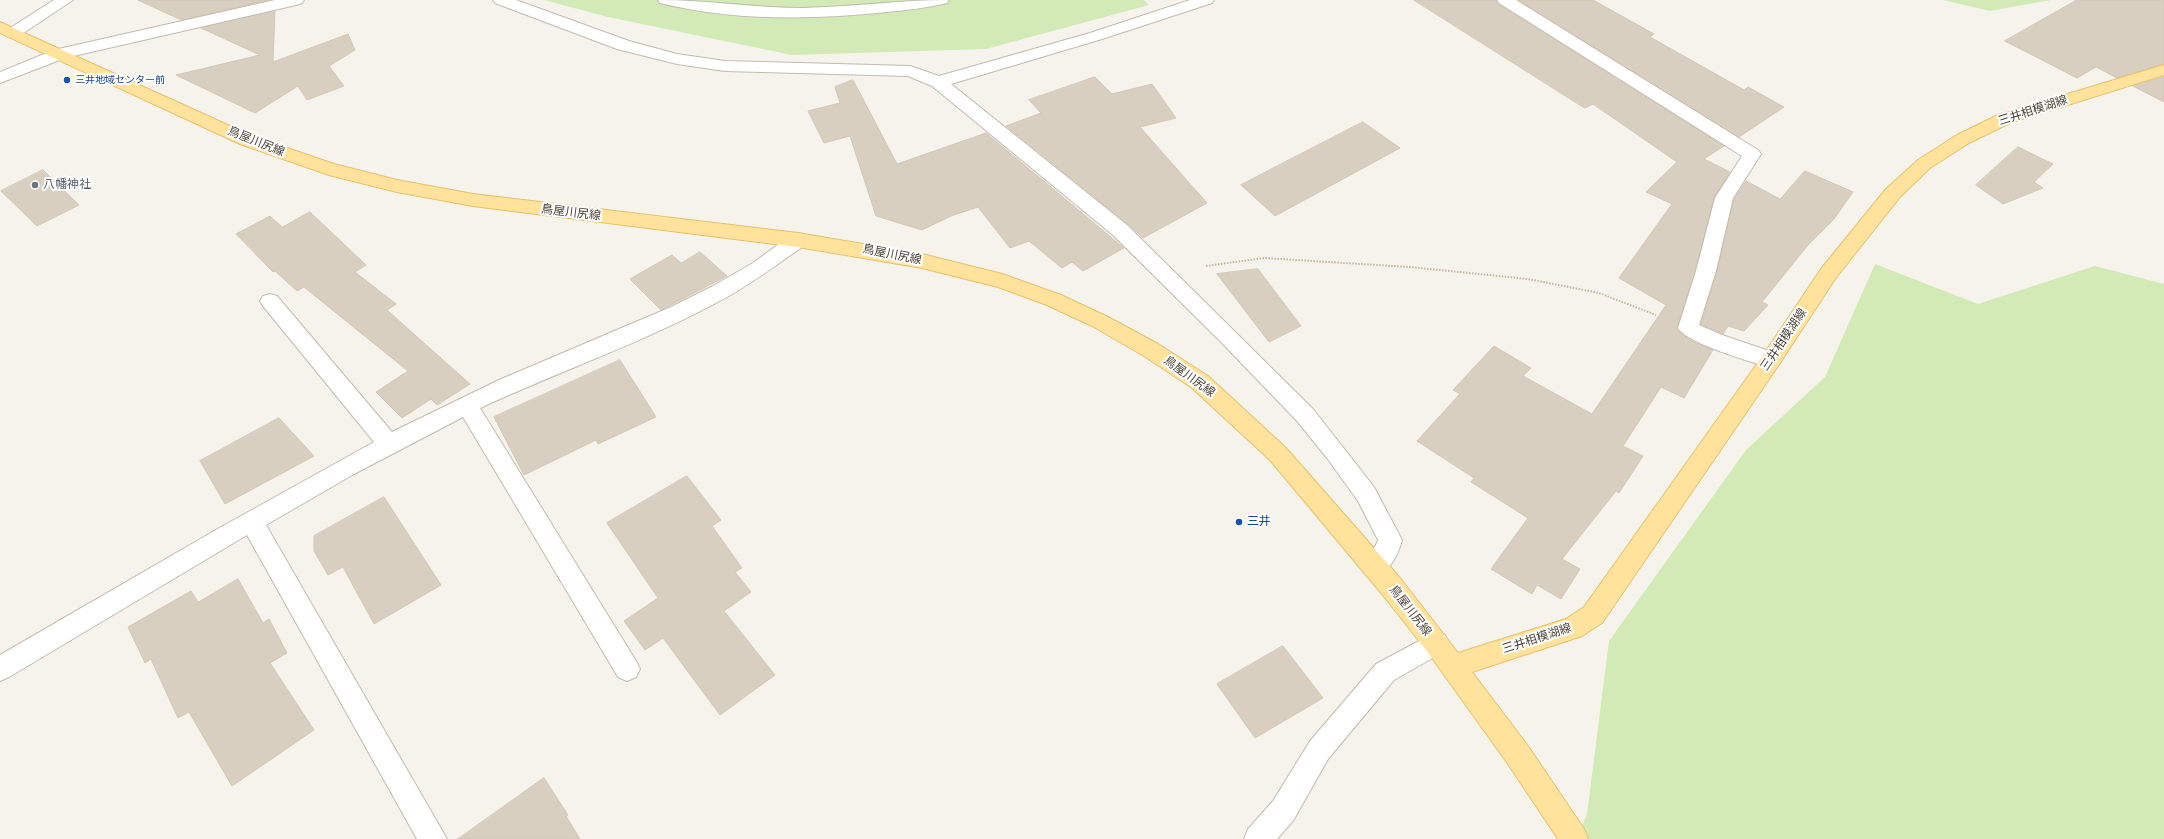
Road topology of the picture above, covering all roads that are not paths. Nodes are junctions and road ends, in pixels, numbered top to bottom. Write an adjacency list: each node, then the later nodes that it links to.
1 (65, 0): 8 (street)
2 (296, 0): 9 (street)
3 (501, 0): 12 (street)
4 (666, 0): 5 (street)
5 (941, 0)
6 (1206, 0): 12 (street)
7 (1505, 0): 15 (street)
8 (6, 30): 9 (main road, 鳥屋川尻線)
9 (60, 54): 11 (street); 13 (main road, 鳥屋川尻線)
10 (2164, 70): 15 (main road, 三井相模湖線)
11 (0, 78)
12 (938, 82): 19 (street)
13 (798, 240): 16 (street); 19 (main road, 鳥屋川尻線)
14 (270, 301): 17 (street)
15 (1771, 360): 21 (main road, 三井相模湖線)
16 (467, 405): 17 (street); 22 (street)
17 (389, 444): 18 (street)
18 (252, 522): 23 (street); 24 (street)
19 (1373, 566): 20 (main road, 鳥屋川尻線)
20 (1436, 643): 21 (main road, 鳥屋川尻線); 25 (street)
21 (1453, 666): 26 (main road, 鳥屋川尻線)
22 (627, 669)
23 (0, 670)
24 (433, 839)
25 (1258, 839)
26 (1574, 839)

